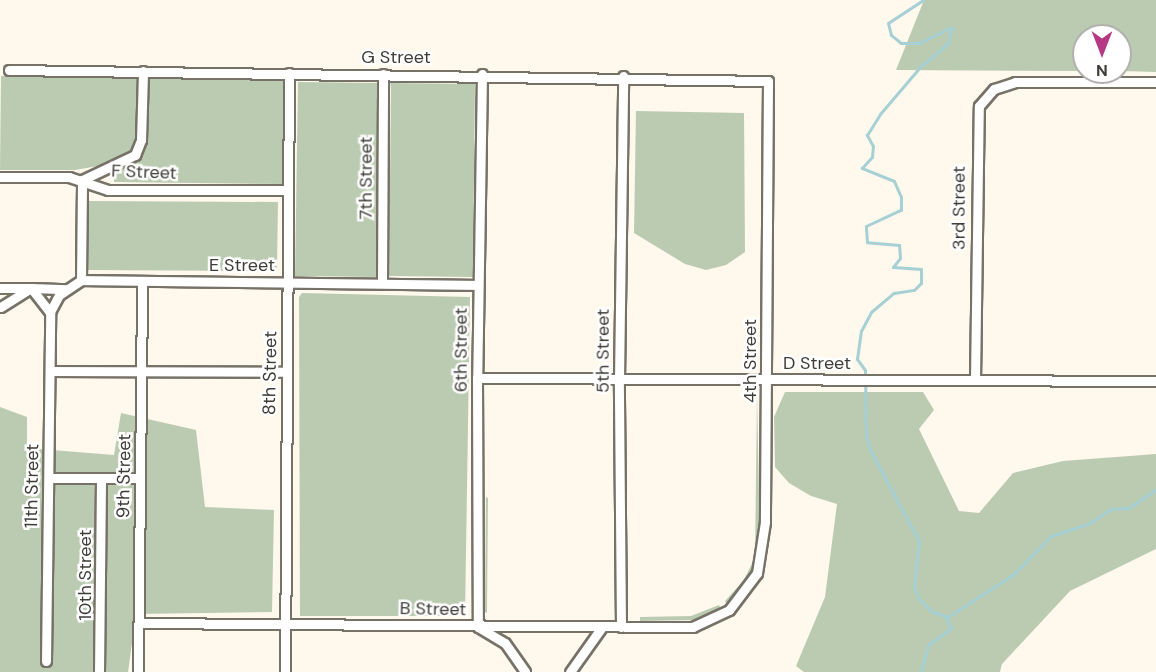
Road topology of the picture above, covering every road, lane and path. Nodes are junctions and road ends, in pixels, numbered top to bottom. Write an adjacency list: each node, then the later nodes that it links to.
1 (9, 69): 2 (street, G Street)
2 (142, 71): 3 (street, G Street); 10 (street)
3 (289, 74): 4 (street, G Street); 11 (street, 8th Street)
4 (383, 74): 5 (street, G Street); 15 (street, 7th Street)
5 (482, 74): 6 (street, G Street); 16 (street, 6th Street)
6 (623, 76): 8 (street, G Street); 26 (street, 5th Street)
7 (1156, 82): 28 (street, 3rd Street)
8 (768, 95): 27 (street, 4th Street)
9 (0, 177): 10 (street, F Street)
10 (82, 180): 11 (street, F Street); 12 (street)
11 (288, 190): 14 (street, 8th Street)
12 (81, 280): 13 (street, E Street); 19 (street)
13 (142, 281): 14 (street, E Street); 23 (street, 9th Street)
14 (287, 282): 15 (street, E Street); 24 (street, 8th Street)
15 (382, 283): 16 (street, E Street)
16 (478, 285): 25 (street, 6th Street)
17 (0, 288): 18 (street)
18 (31, 288): 19 (street); 20 (street); 21 (street)
19 (67, 289): 21 (street)
20 (0, 307)
21 (50, 312): 22 (street, 11th Street)
22 (50, 371): 23 (street); 30 (street, 11th Street)
23 (142, 372): 24 (street); 32 (street, 9th Street)
24 (286, 372): 35 (street, 8th Street)
25 (477, 378): 26 (street, D Street); 36 (street, 6th Street)
26 (619, 379): 27 (street, D Street); 38 (street, 5th Street)
27 (766, 379): 28 (street, D Street); 33 (street, 4th Street)
28 (975, 381): 29 (street, D Street)
29 (1156, 381)
30 (50, 478): 31 (street); 39 (street, 11th Street)
31 (101, 478): 32 (street); 40 (street, 10th Street)
32 (140, 478): 34 (street, 9th Street)
33 (724, 613): 38 (street, B Street)
34 (139, 623): 35 (street, B Street); 41 (street, 9th Street)
35 (285, 623): 36 (street, B Street); 42 (street, 8th Street)
36 (478, 627): 37 (street, B Street); 43 (street)
37 (602, 627): 38 (street, B Street); 44 (street)
38 (621, 627)
39 (46, 661)
40 (99, 672)
41 (138, 672)
42 (285, 672)
43 (525, 672)
44 (570, 672)

